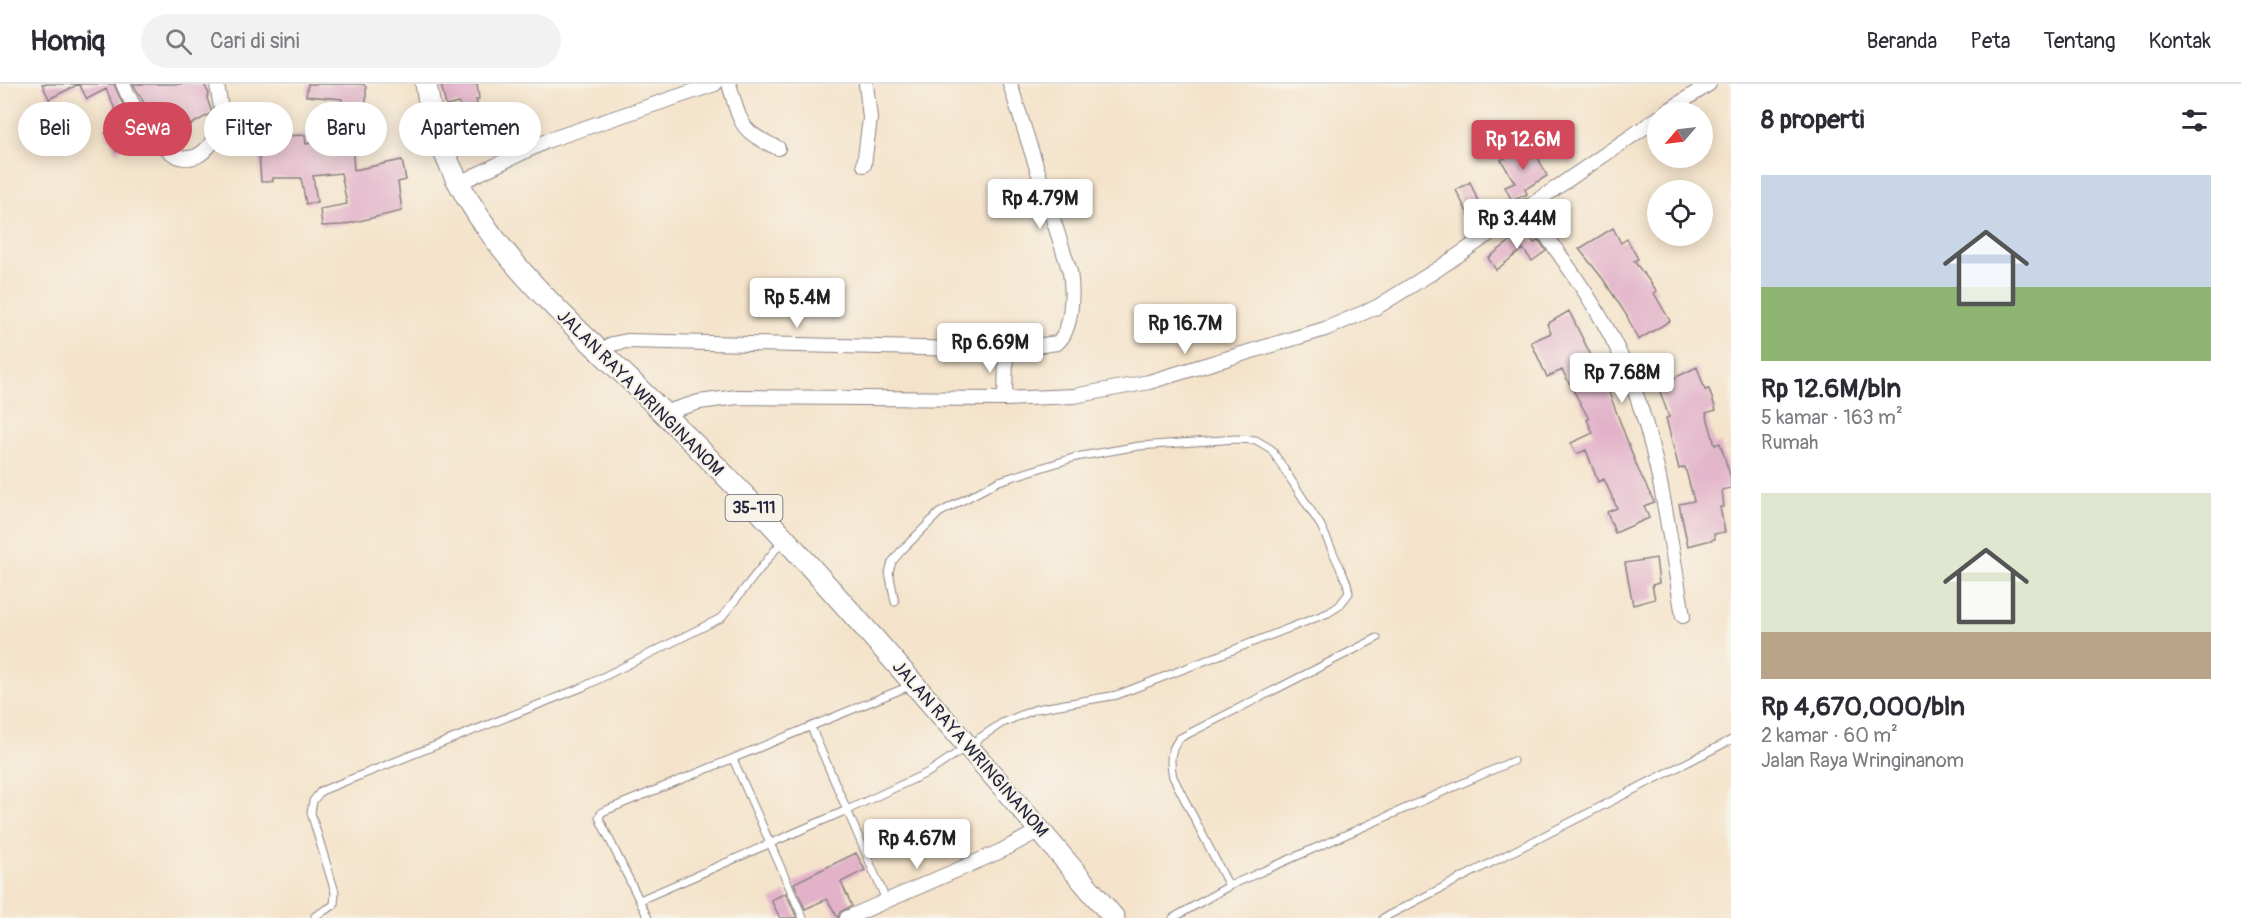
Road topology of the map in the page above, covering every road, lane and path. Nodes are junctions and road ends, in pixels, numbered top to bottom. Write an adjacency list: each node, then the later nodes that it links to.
1 (123, 84): 2 (street)
2 (217, 84)
3 (426, 84): 13 (main road, JALAN RAYA WRINGINANOM / 35-111)
4 (715, 84): 13 (street)
5 (729, 84): 11 (street)
6 (866, 84): 12 (street)
7 (1010, 84): 15 (street)
8 (1709, 84): 9 (street)
9 (1681, 102)
10 (1647, 125): 14 (street)
11 (778, 148)
12 (864, 165)
13 (457, 184): 16 (main road, JALAN RAYA WRINGINANOM / 35-111)
14 (1526, 206): 17 (street); 21 (street)
15 (1006, 350): 16 (street); 17 (street)
16 (601, 352): 18 (main road, JALAN RAYA WRINGINANOM / 35-111)
17 (1005, 399): 18 (street)
18 (663, 413): 19 (main road, JALAN RAYA WRINGINANOM / 35-111)
19 (784, 538): 23 (main road, JALAN RAYA WRINGINANOM / 35-111); 36 (lane)
20 (895, 602): 26 (lane)
21 (1683, 616)
22 (1377, 638): 32 (lane)
23 (915, 684): 24 (lane); 26 (main road, JALAN RAYA WRINGINANOM / 35-111)
24 (811, 727): 27 (lane); 29 (lane)
25 (1731, 740): 42 (lane)
26 (969, 746): 29 (lane); 30 (main road, JALAN RAYA WRINGINANOM / 35-111)
27 (733, 759): 31 (lane); 33 (lane)
28 (1513, 761): 32 (lane)
29 (847, 810): 31 (lane); 34 (lane)
30 (1040, 830): 34 (street); 40 (main road, JALAN RAYA WRINGINANOM / 35-111)
31 (770, 844): 33 (lane); 38 (lane)
32 (1229, 886): 41 (lane)
33 (640, 900): 37 (lane)
34 (886, 900): 35 (street)
35 (868, 914): 39 (street)
36 (315, 916)
37 (648, 918)
38 (803, 918)
39 (846, 918)
40 (1114, 918)
41 (1173, 918)
42 (1383, 918)

